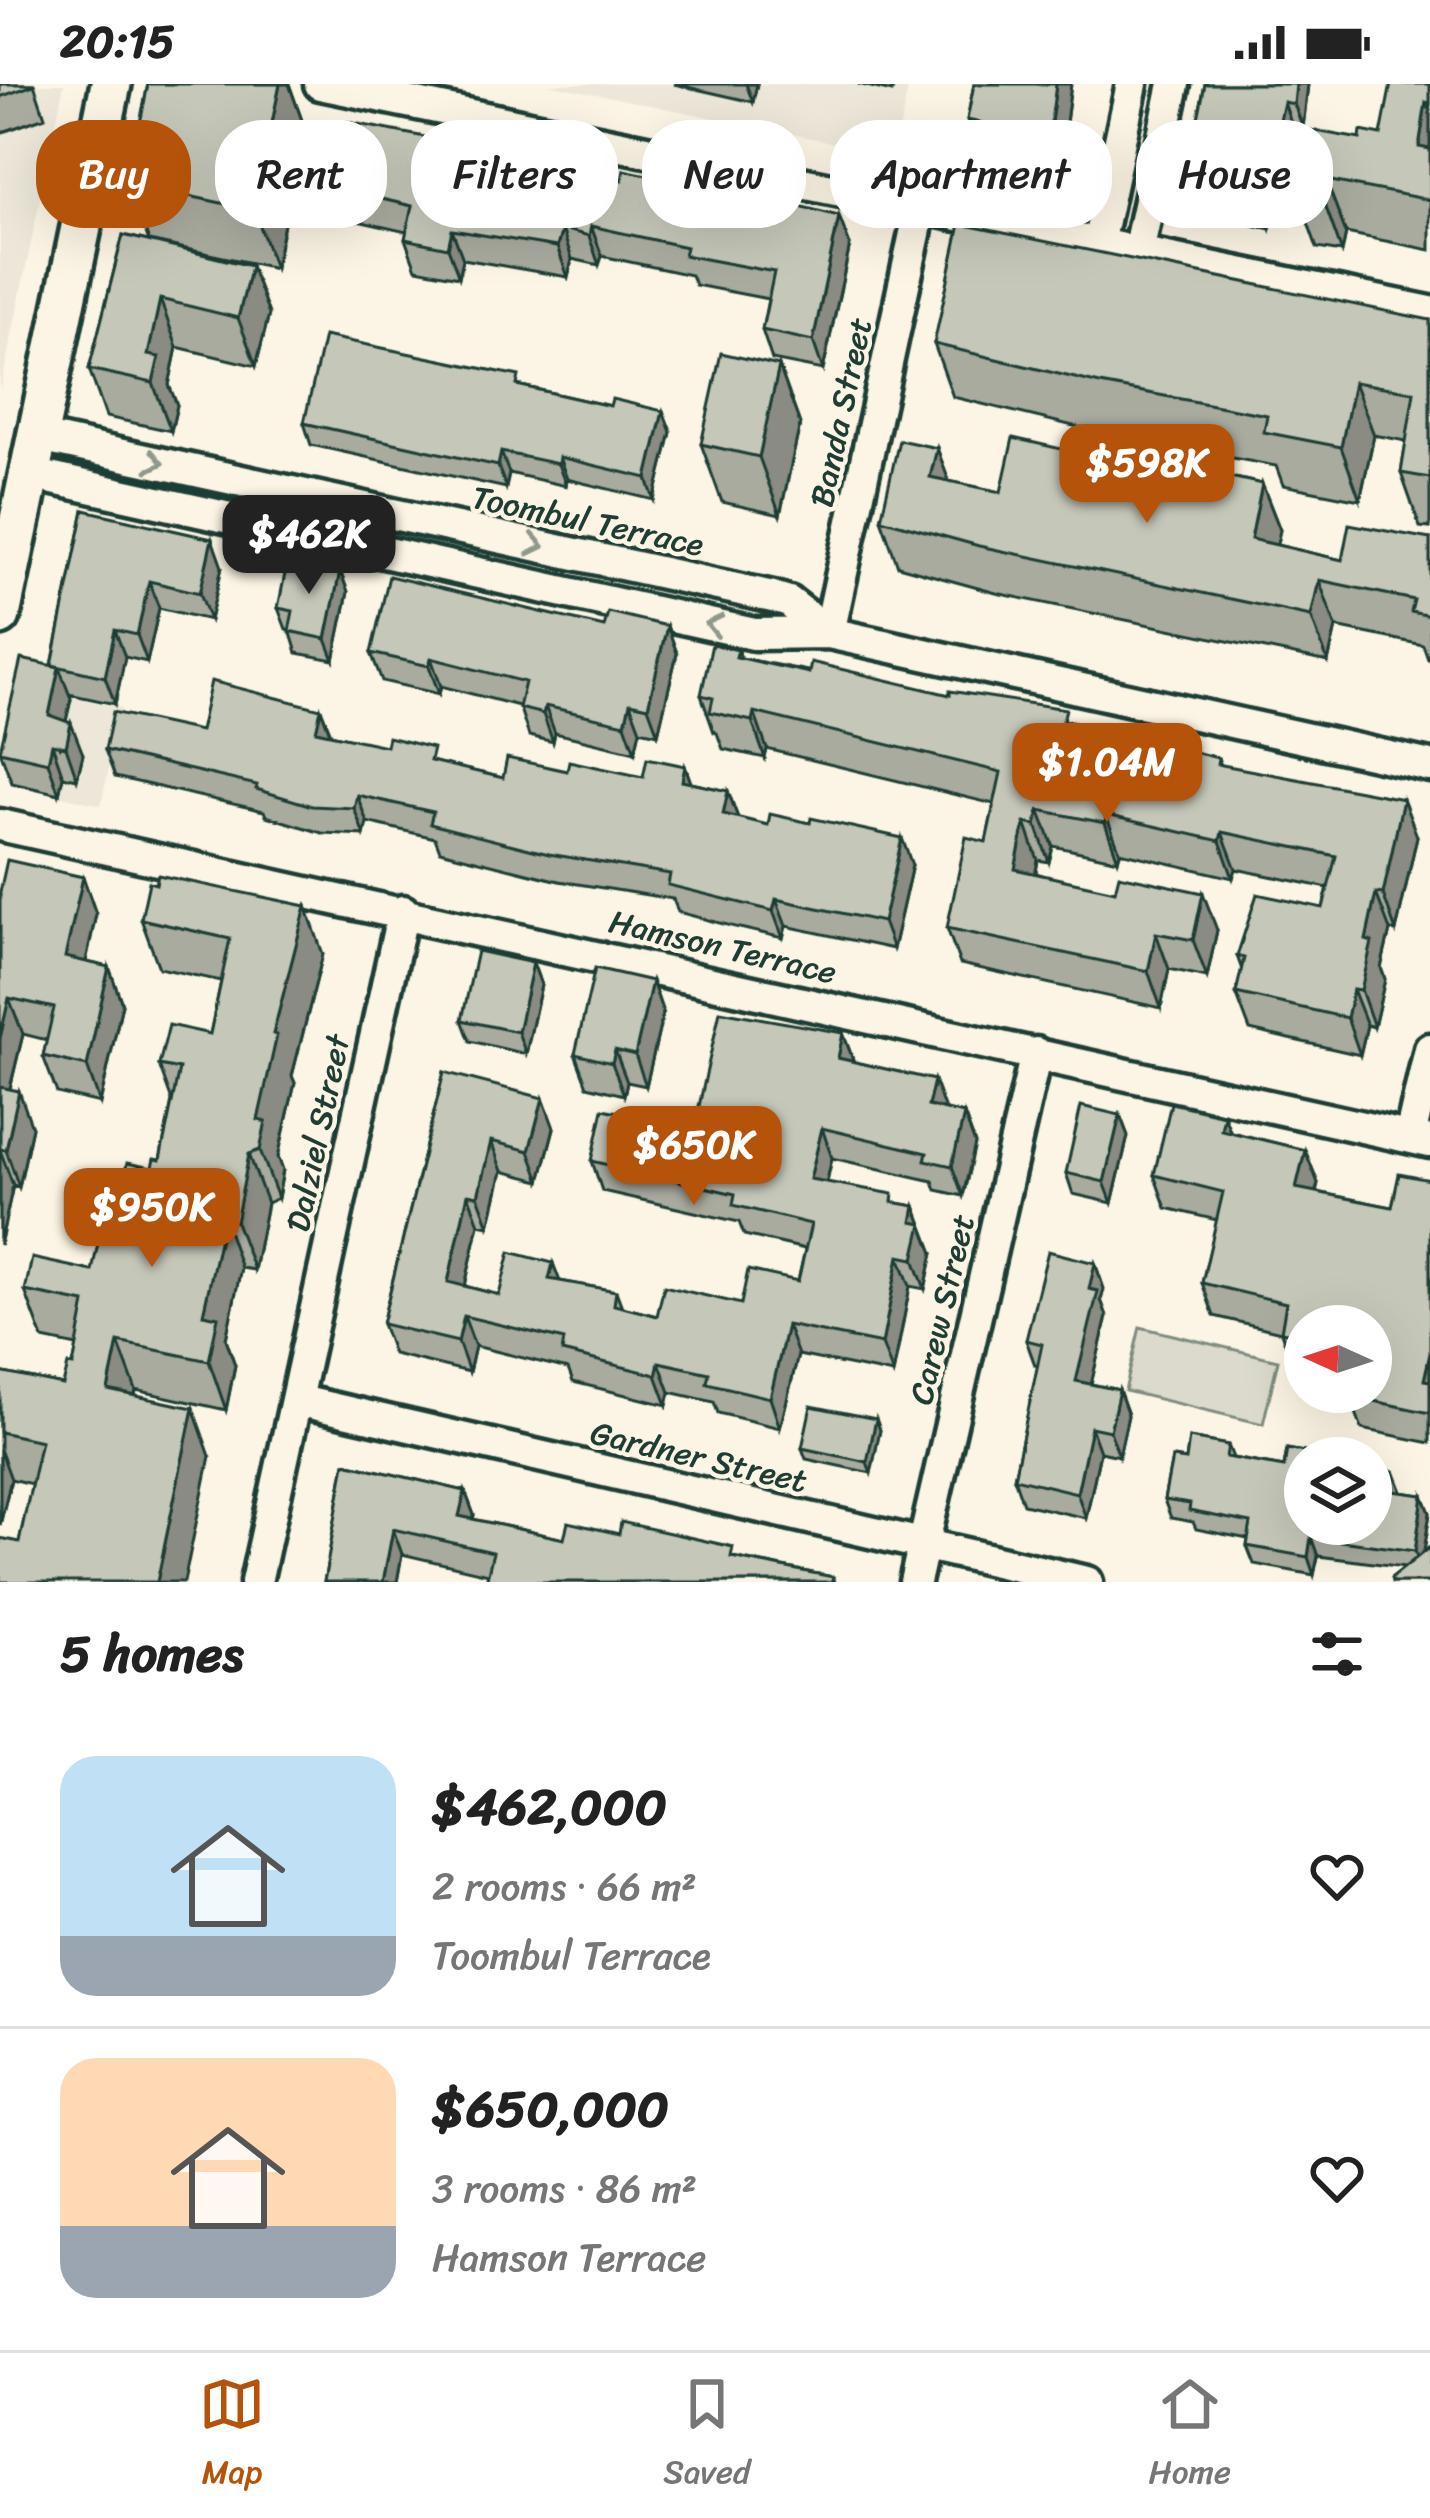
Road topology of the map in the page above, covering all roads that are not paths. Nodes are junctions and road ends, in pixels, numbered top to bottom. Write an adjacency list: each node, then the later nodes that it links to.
1 (111, 84): 11 (street)
2 (320, 84): 5 (street)
3 (1132, 84): 8 (street)
4 (1174, 84): 9 (street)
5 (830, 188)
6 (914, 228): 13 (street, Banda Street)
7 (1023, 228): 8 (street)
8 (1098, 244): 9 (street)
9 (1138, 252): 10 (street)
10 (1430, 312)
11 (36, 455): 12 (street); 13 (street)
12 (0, 615)
13 (829, 633): 14 (street)
14 (1430, 766)
15 (0, 825): 16 (street, Hamson Terrace)
16 (403, 911): 18 (street, Hamson Terrace); 20 (street, Dalziel Street)
17 (1430, 1049): 19 (street)
18 (1036, 1053): 19 (street, Hamson Terrace); 21 (street, Carew Street)
19 (1420, 1140)
20 (296, 1400): 21 (street, Gardner Street); 22 (street, Dalziel Street)
21 (924, 1544): 23 (street, Carew Street); 24 (street, Gardner Street)
22 (256, 1582)
23 (916, 1582)
24 (1087, 1582)

